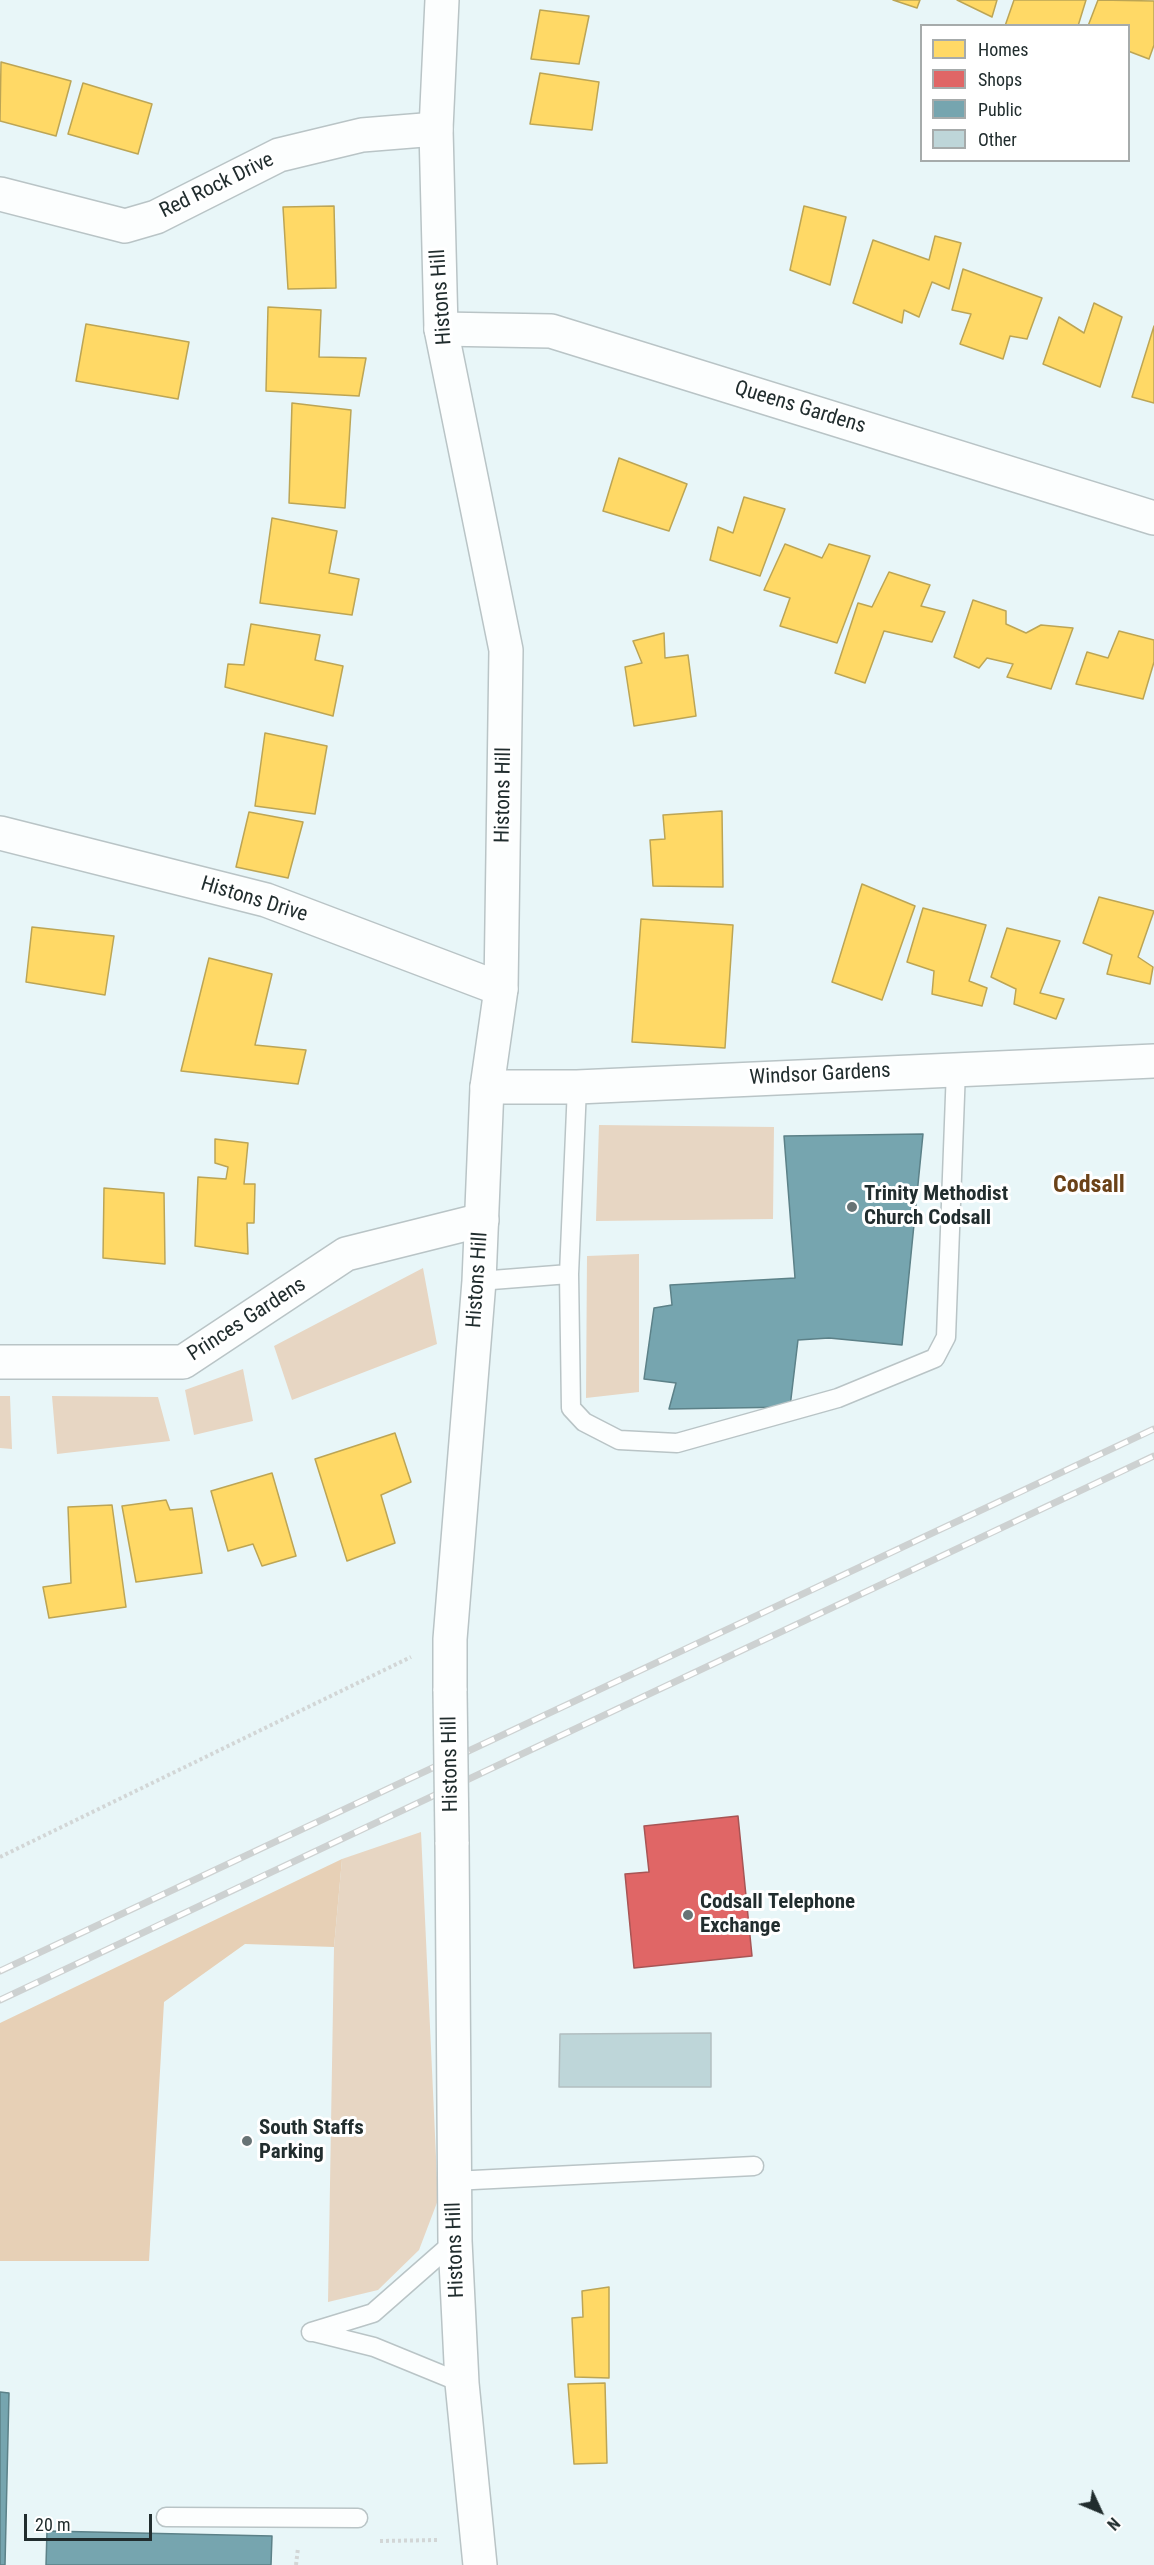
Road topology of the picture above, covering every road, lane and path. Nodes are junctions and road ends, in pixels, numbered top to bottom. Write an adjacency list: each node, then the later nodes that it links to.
1 (442, 0): 2 (street, Histons Hill)
2 (436, 129): 3 (street, Red Rock Drive); 4 (street, Histons Hill)
3 (0, 194)
4 (441, 330): 5 (street, Queens Gardens); 7 (street, Histons Hill)
5 (1154, 518)
6 (0, 833): 7 (street, Histons Drive)
7 (501, 989): 10 (street, Histons Hill)
8 (1154, 1061): 9 (street, Windsor Gardens)
9 (956, 1069): 11 (street, Windsor Gardens); 13 (lane)
10 (487, 1087): 11 (street, Windsor Gardens); 12 (street, Histons Hill)
11 (577, 1087): 13 (lane)
12 (482, 1220): 14 (street, Histons Hill); 15 (street, Princes Gardens)
13 (569, 1274): 14 (lane)
14 (479, 1281): 16 (street, Histons Hill)
15 (0, 1362)
16 (450, 1639): 17 (path); 19 (street, Histons Hill, bridge)
17 (0, 1857)
18 (754, 2166): 19 (lane)
19 (453, 2181): 20 (street, Histons Hill)
20 (455, 2241): 21 (street, Histons Hill); 21 (lane)
21 (462, 2384): 24 (street, Histons Hill)
22 (166, 2517): 23 (lane)
23 (358, 2518)
24 (480, 2565)

